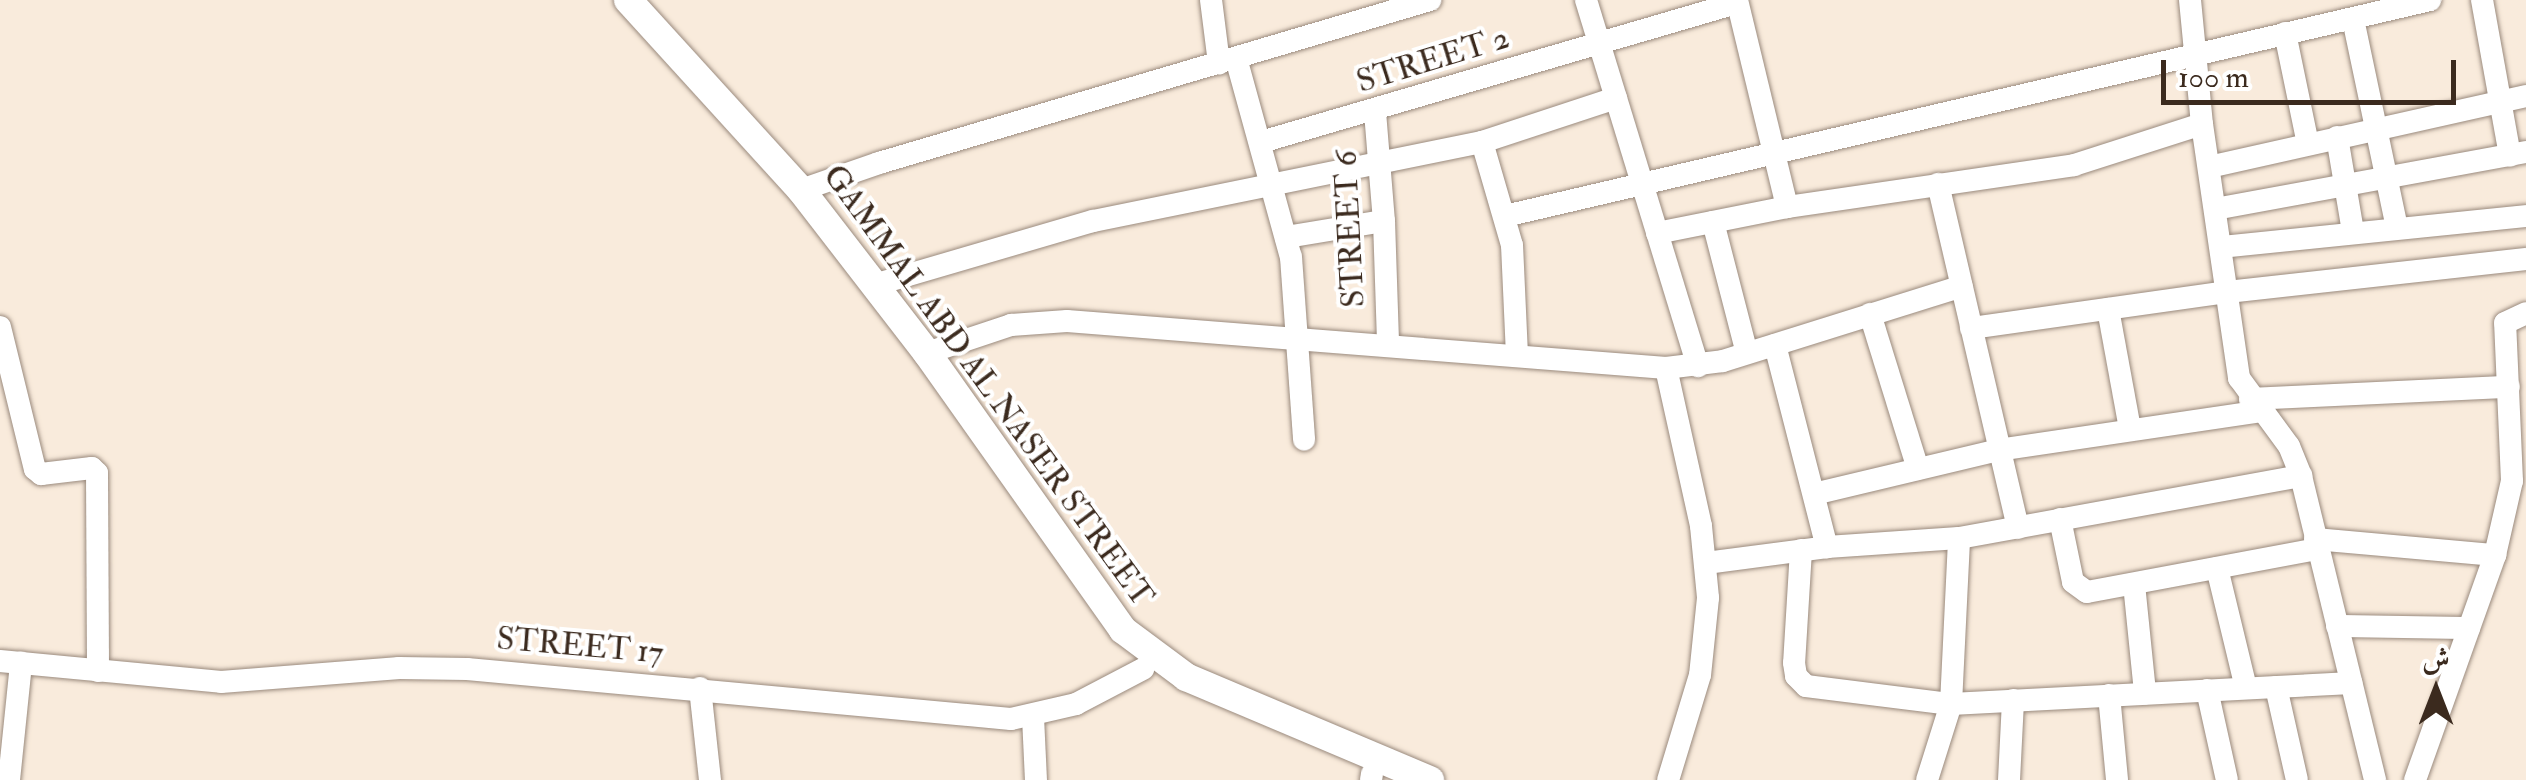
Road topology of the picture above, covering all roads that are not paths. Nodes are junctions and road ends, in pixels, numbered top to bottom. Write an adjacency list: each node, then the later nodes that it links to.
1 (628, 0): 24 (street, GAMMAL ABD AL NASER STREET)
2 (1211, 0): 13 (street)
3 (1430, 0): 13 (street)
4 (1586, 0): 11 (street)
5 (2190, 0): 12 (street)
6 (2430, 0): 9 (street)
7 (2482, 0): 16 (street)
8 (1737, 2): 11 (street, STREET 2); 25 (street)
9 (2353, 19): 10 (street); 19 (street)
10 (2285, 33): 12 (street); 23 (street)
11 (1599, 44): 15 (street); 17 (street, STREET 2)
12 (2194, 55): 18 (street); 25 (street)
13 (1227, 61): 21 (street); 34 (street)
14 (2526, 96): 16 (street)
15 (1616, 98): 22 (street); 30 (street)
16 (2500, 101): 19 (street); 26 (street)
17 (1375, 112): 21 (street, STREET 2); 27 (street, STREET 6)
18 (2202, 124): 28 (street); 32 (street)
19 (2376, 128): 20 (street); 29 (street)
20 (2337, 137): 23 (street); 33 (street)
21 (1260, 142): 31 (street)
22 (1482, 142): 27 (street); 37 (street)
23 (2308, 144): 28 (street)
24 (765, 154): 34 (street, GAMMAL ABD AL NASER STREET); 84 (street, GAMMAL ABD AL NASER STREET)
25 (1774, 154): 30 (street); 35 (street)
26 (2518, 154): 29 (street)
27 (1381, 164): 31 (street); 39 (street, STREET 6)
28 (2208, 167): 36 (street)
29 (2387, 178): 33 (street); 41 (street)
30 (1642, 182): 37 (street); 43 (street)
31 (1273, 183): 44 (street); 47 (street)
32 (1938, 184): 35 (street); 48 (street)
33 (2345, 185): 36 (street); 42 (street)
34 (801, 190): 47 (street, GAMMAL ABD AL NASER STREET)
35 (1787, 208): 40 (street)
36 (2215, 209): 45 (street)
37 (1505, 216): 60 (street)
38 (2518, 217): 41 (street); 46 (street)
39 (1384, 221): 44 (street); 56 (street, STREET 6)
40 (1712, 222): 43 (street); 59 (street)
41 (2397, 228): 42 (street)
42 (2353, 232): 45 (street)
43 (1657, 233): 61 (street)
44 (1286, 236): 55 (street)
45 (2221, 248): 49 (street)
46 (2518, 259): 49 (street)
47 (874, 285): 58 (street, GAMMAL ABD AL NASER STREET)
48 (1962, 286): 51 (street); 54 (street)
49 (2227, 292): 50 (street); 64 (street)
50 (2108, 308): 54 (street); 65 (street)
51 (1870, 314): 57 (street); 68 (street)
52 (2526, 314): 63 (street)
53 (0, 328): 85 (street)
54 (1971, 328): 67 (street)
55 (1297, 338): 56 (street); 58 (street); 66 (street)
56 (1388, 344): 60 (street)
57 (1775, 344): 59 (street); 70 (street)
58 (927, 353): 97 (street, GAMMAL ABD AL NASER STREET)
59 (1746, 353): 61 (street)
60 (1517, 356): 62 (street)
61 (1698, 366): 62 (street)
62 (1666, 368): 78 (street)
63 (2510, 388): 64 (street); 77 (street)
64 (2256, 405): 65 (street); 69 (street)
65 (2130, 429): 67 (street)
66 (1304, 440)
67 (1998, 450): 68 (street); 72 (street)
68 (1918, 469): 70 (street)
69 (2301, 476): 71 (street); 74 (street)
70 (1814, 494): 75 (street)
71 (2060, 520): 72 (street); 80 (street)
72 (2018, 528): 73 (street)
73 (1960, 538): 75 (street); 94 (street)
74 (2316, 544): 77 (street); 79 (street); 81 (street)
75 (1827, 547): 76 (street)
76 (1801, 550): 78 (street); 94 (street)
77 (2495, 555): 82 (street)
78 (1706, 563): 101 (street)
79 (2217, 568): 80 (street); 89 (street)
80 (2134, 584): 91 (street)
81 (2337, 626): 82 (street); 86 (street)
82 (2469, 628): 108 (street)
83 (10, 662): 85 (street, STREET 17); 98 (street)
84 (1144, 669): 95 (street, STREET 17); 96 (street, GAMMAL ABD AL NASER STREET)
85 (98, 671): 88 (street, STREET 17)
86 (2351, 683): 87 (street); 107 (street)
87 (2276, 686): 89 (street); 106 (street)
88 (700, 688): 95 (street, STREET 17); 99 (street)
89 (2246, 688): 90 (street)
90 (2206, 690): 91 (street); 105 (street)
91 (2145, 693): 92 (street)
92 (2108, 695): 93 (street); 104 (street)
93 (2012, 700): 94 (street); 103 (street)
94 (1951, 704): 102 (street)
95 (1033, 717): 100 (street)
96 (1376, 778)
97 (1420, 778)
98 (9, 780)
99 (710, 780)
100 (1036, 780)
101 (1668, 780)
102 (1927, 780)
103 (2009, 780)
104 (2117, 780)
105 (2227, 780)
106 (2297, 780)
107 (2375, 780)
108 (2415, 780)

